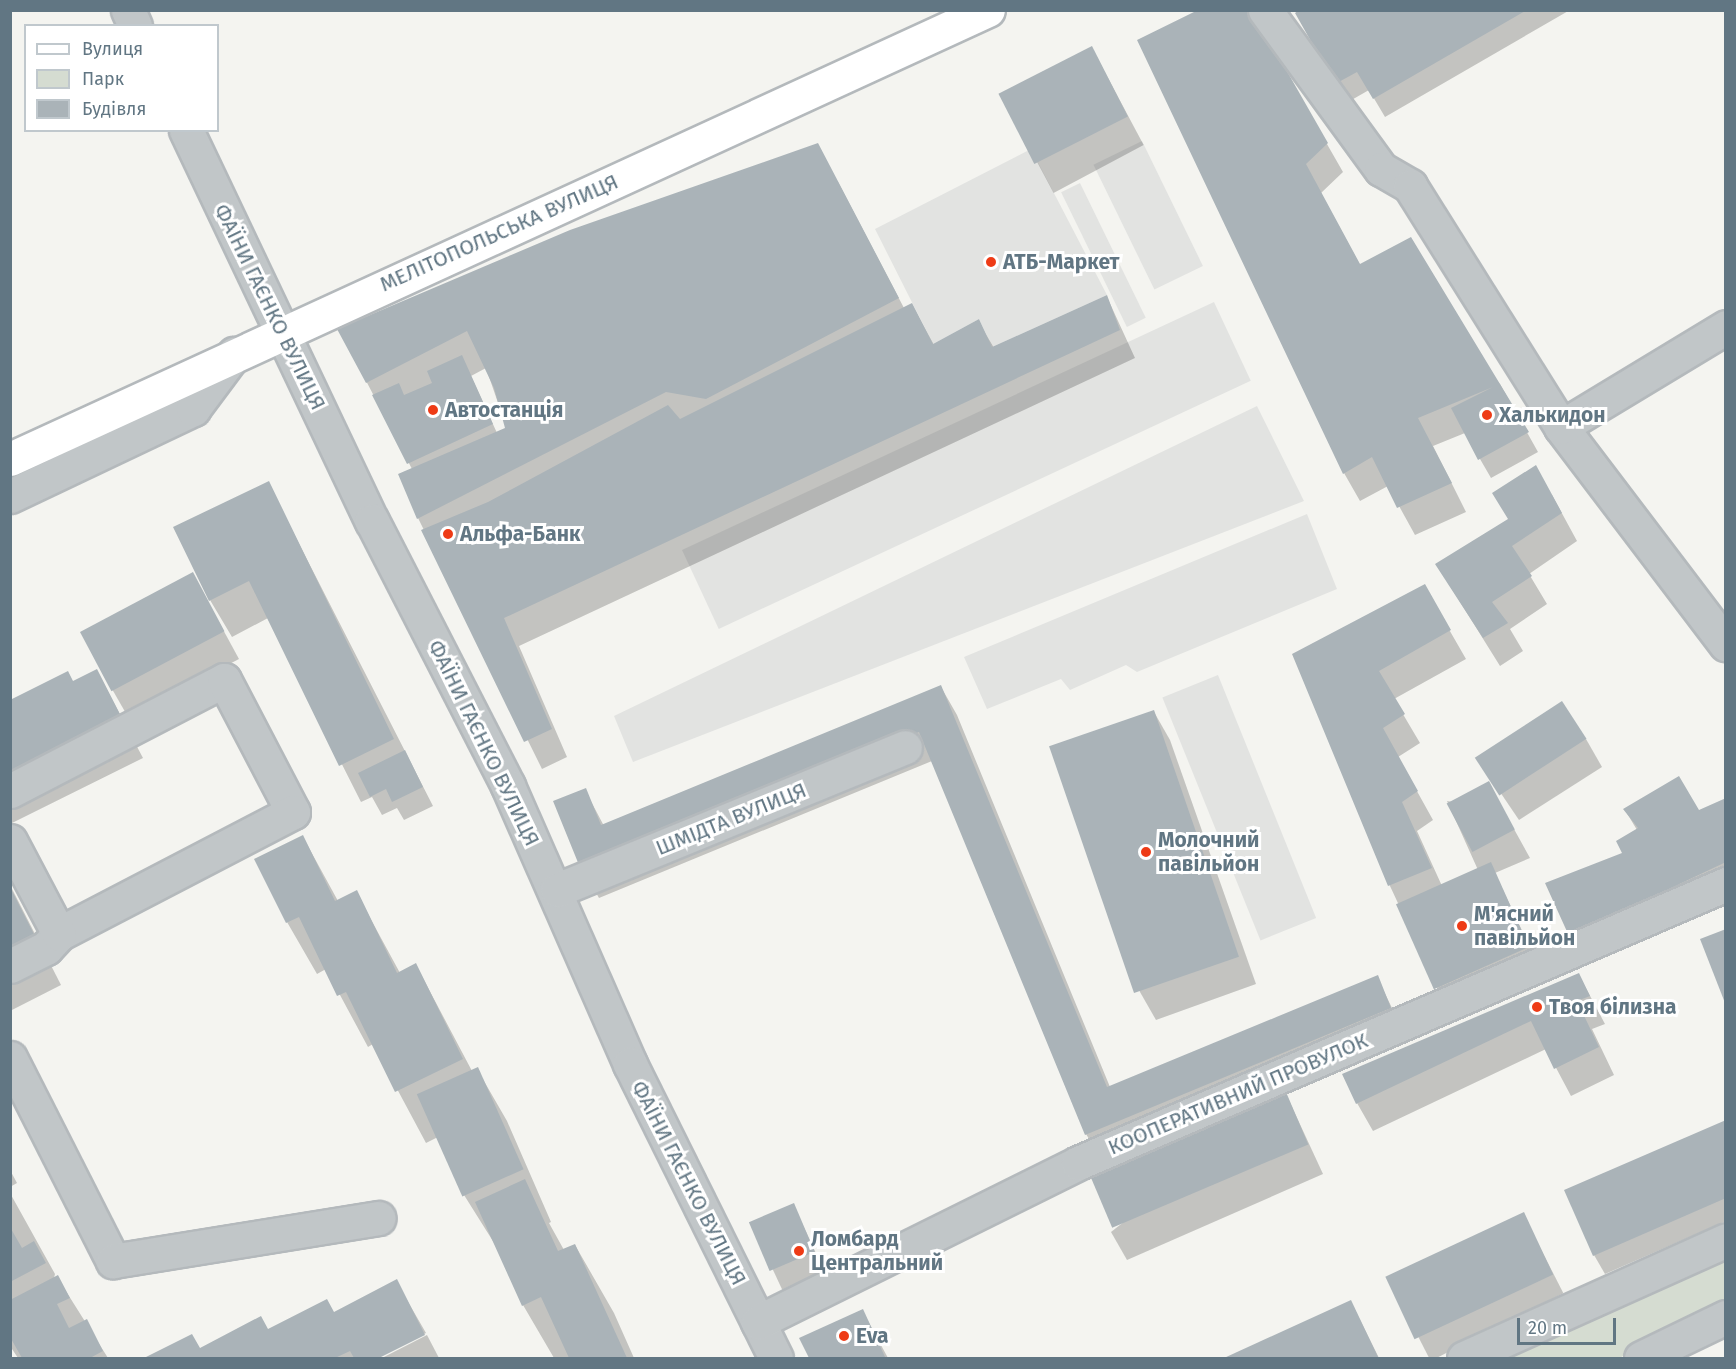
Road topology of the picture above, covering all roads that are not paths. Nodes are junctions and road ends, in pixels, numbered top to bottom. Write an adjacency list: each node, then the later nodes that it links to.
1 (128, 10): 4 (street)
2 (988, 10): 7 (main road, МЕЛІТОПОЛЬСЬКА ВУЛИЦЯ)
3 (1265, 10): 9 (street)
4 (134, 24)
5 (187, 132): 7 (street, ФАЇНИ ГАЄНКО ВУЛИЦЯ)
6 (1725, 327): 9 (street)
7 (283, 332): 8 (main road, МЕЛІТОПОЛЬСЬКА ВУЛИЦЯ); 17 (street, ФАЇНИ ГАЄНКО ВУЛИЦЯ)
8 (234, 354): 10 (main road, МЕЛІТОПОЛЬСЬКА ВУЛИЦЯ); 11 (street)
9 (1561, 427): 12 (street)
10 (10, 459)
11 (10, 496)
12 (1725, 644)
13 (905, 747): 17 (street, ШМІДТА ВУЛИЦЯ)
14 (10, 792): 18 (street)
15 (10, 841): 18 (street)
16 (1725, 884): 24 (street, КООПЕРАТИВНИЙ ПРОВУЛОК)
17 (557, 891): 24 (street, ФАЇНИ ГАЄНКО ВУЛИЦЯ)
18 (59, 934): 19 (street)
19 (10, 966)
20 (10, 1058): 21 (street)
21 (379, 1218)
22 (1725, 1240): 26 (street)
23 (1725, 1317): 27 (street)
24 (758, 1322): 25 (street, ФАЇНИ ГАЄНКО ВУЛИЦЯ)
25 (776, 1359)
26 (1464, 1359)
27 (1641, 1359)

